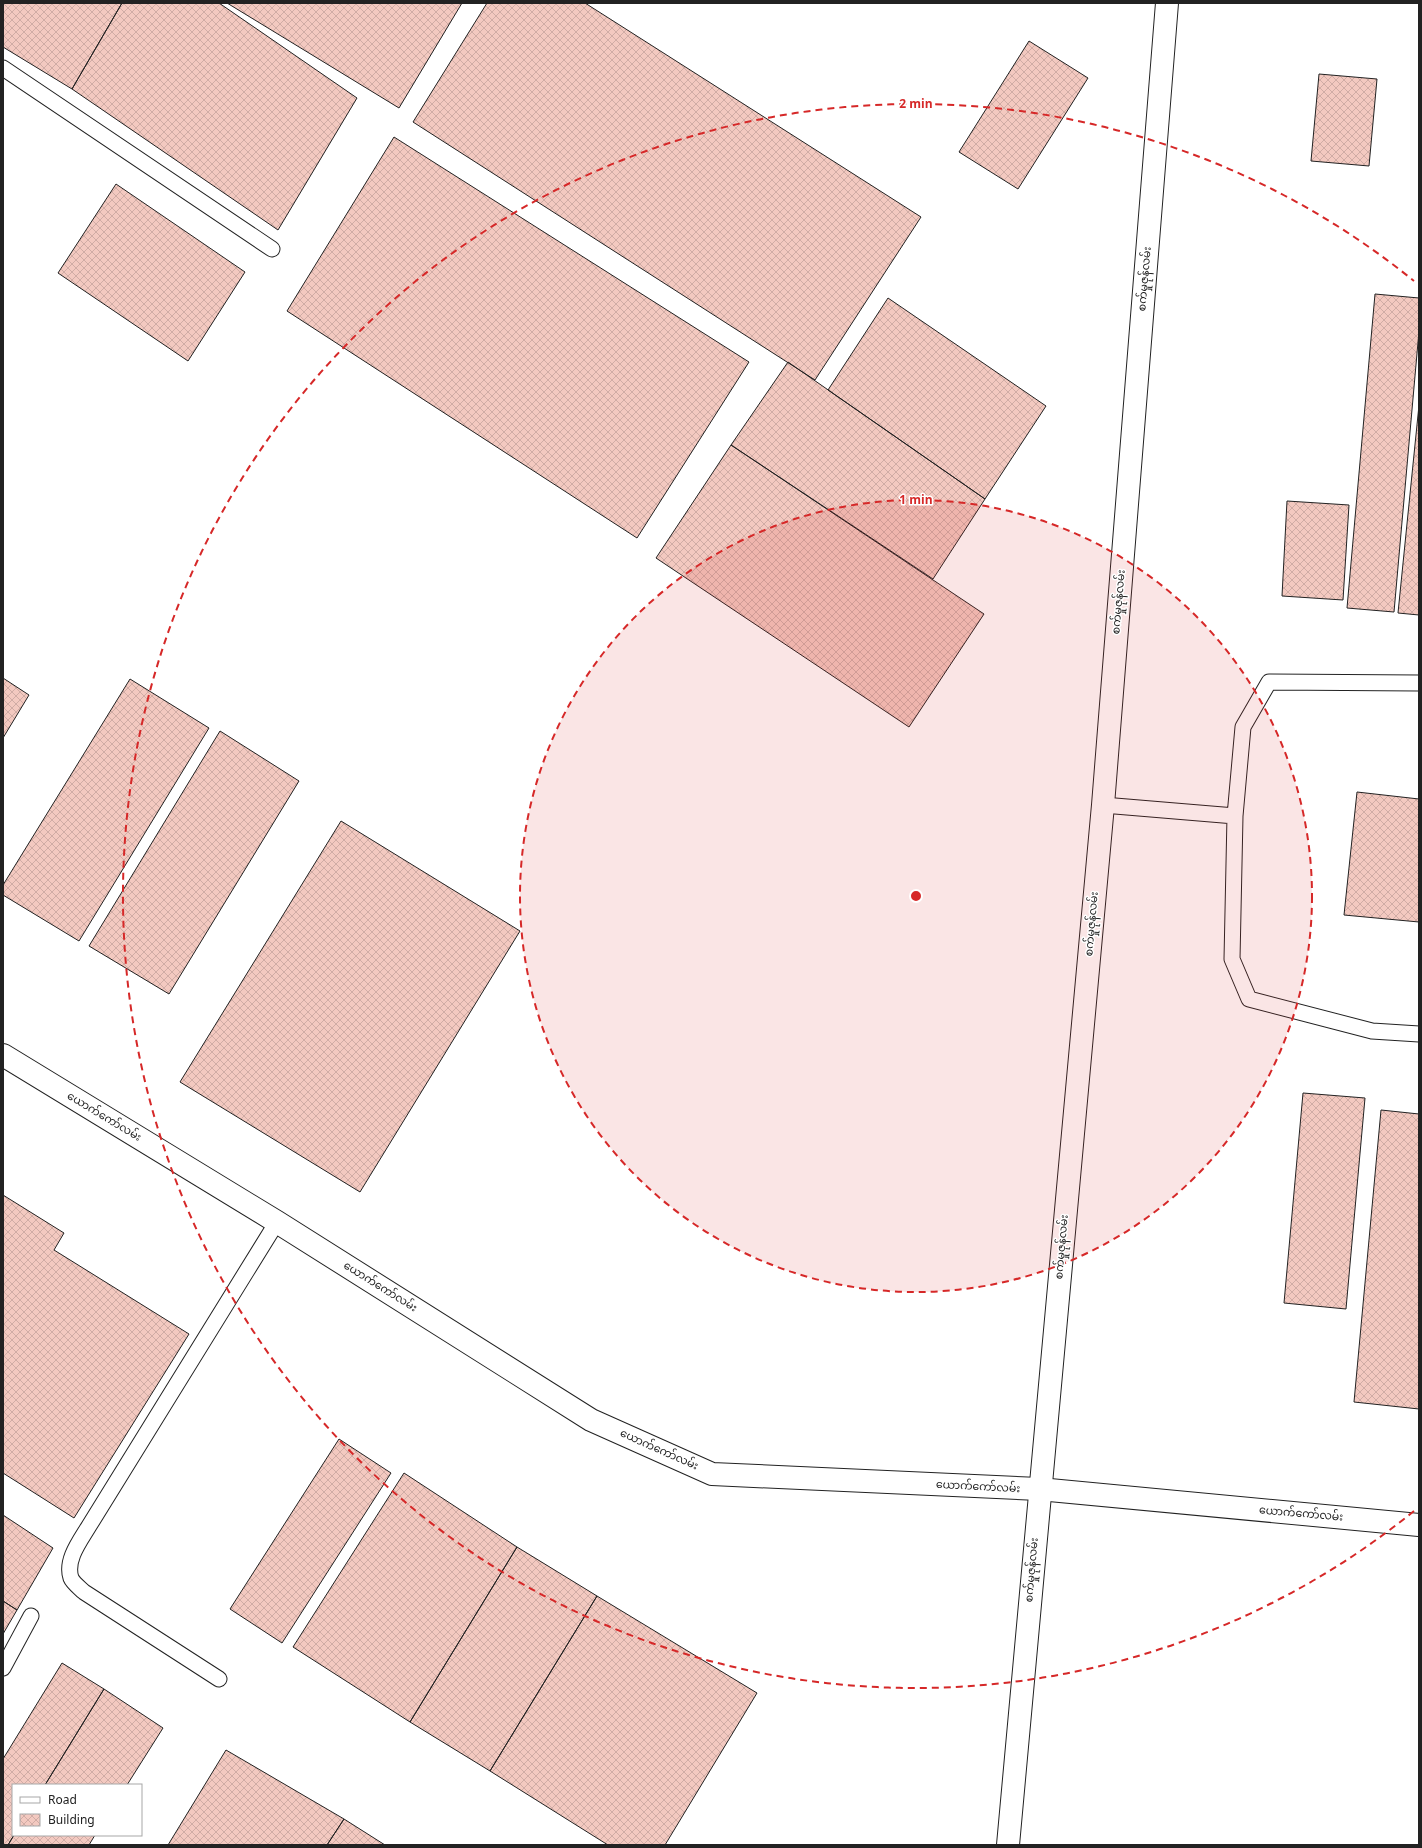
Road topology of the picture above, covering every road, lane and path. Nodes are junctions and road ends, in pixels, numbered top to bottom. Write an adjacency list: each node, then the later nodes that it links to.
1 (1167, 3): 5 (street, စက်မှုဇုန်လမ်း)
2 (3, 68): 3 (lane)
3 (272, 248)
4 (1419, 682): 6 (lane)
5 (1103, 805): 6 (lane); 10 (street, စက်မှုဇုန်လမ်း)
6 (1235, 816): 7 (lane)
7 (1419, 1034)
8 (3, 1055): 9 (street, ယောက်ကော်လမ်း)
9 (277, 1222): 10 (street, ယောက်ကော်လမ်း); 14 (lane)
10 (1039, 1489): 11 (street, ယောက်ကော်လမ်း); 15 (street, စက်မှုဇုန်လမ်း)
11 (1419, 1525)
12 (31, 1616): 13 (lane)
13 (3, 1668)
14 (219, 1679)
15 (1008, 1845)

